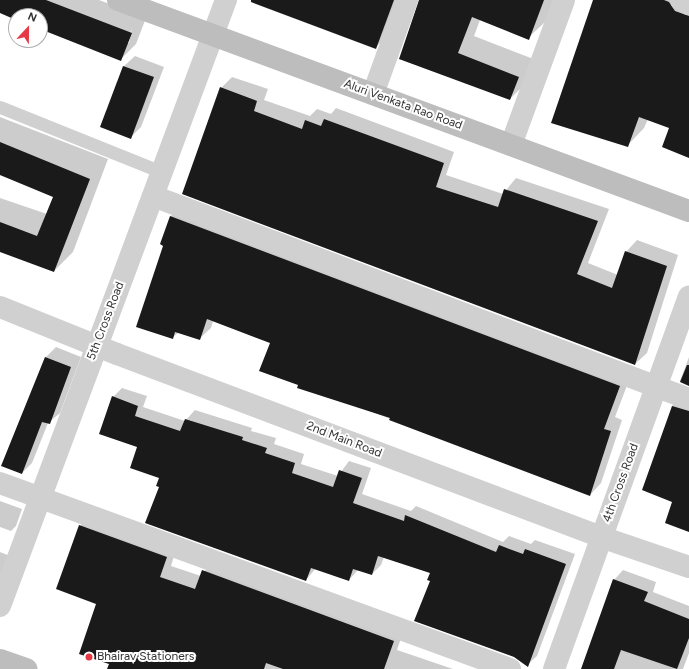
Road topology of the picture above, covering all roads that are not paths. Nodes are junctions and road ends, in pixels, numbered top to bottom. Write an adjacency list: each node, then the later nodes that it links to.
1 (118, 0): 7 (main road, Aluri Venkata Rao Road)
2 (226, 0): 7 (street, 5th Cross Road)
3 (407, 0): 8 (street)
4 (564, 0): 10 (street)
5 (681, 0): 6 (street)
6 (689, 4)
7 (213, 35): 8 (main road, Aluri Venkata Rao Road); 11 (street, 5th Cross Road)
8 (373, 94): 10 (main road, Aluri Venkata Rao Road)
9 (0, 107): 11 (lane)
10 (511, 145): 13 (main road, Aluri Venkata Rao Road)
11 (162, 172): 12 (street, 5th Cross Road)
12 (153, 196): 16 (street, 5th Cross Road); 17 (street)
13 (689, 211)
14 (689, 297): 17 (street, 4th Cross Road)
15 (0, 308): 16 (street, 2nd Main Road)
16 (96, 346): 20 (street, 5th Cross Road); 21 (street, 2nd Main Road)
17 (657, 387): 18 (street); 21 (street, 4th Cross Road)
18 (689, 399)
19 (0, 483): 20 (street)
20 (40, 499): 23 (street, 5th Cross Road); 26 (street)
21 (601, 537): 22 (street, 2nd Main Road); 27 (street, 4th Cross Road)
22 (689, 567)
23 (0, 606)
24 (0, 660): 25 (main road)
25 (26, 669)
26 (510, 669)
27 (554, 669)

